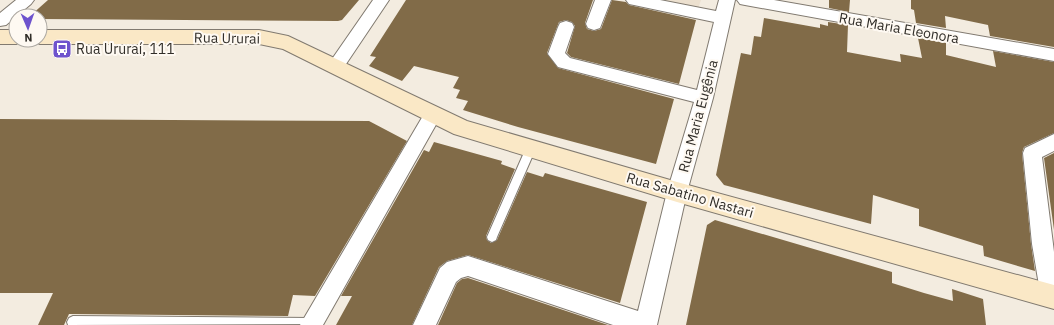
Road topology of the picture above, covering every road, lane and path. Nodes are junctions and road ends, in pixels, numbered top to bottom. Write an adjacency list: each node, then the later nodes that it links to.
1 (26, 0): 8 (street)
2 (381, 0): 13 (street)
3 (603, 0): 9 (street)
4 (634, 0): 7 (street)
5 (727, 0): 7 (street, Rua Maria Eugênia)
6 (745, 0): 12 (street, Rua Maria Eleonora)
7 (722, 18): 14 (street, Rua Maria Eugênia)
8 (0, 22)
9 (594, 24)
10 (566, 28): 14 (street)
11 (48, 37): 13 (street, Rua Ururai)
12 (1054, 55)
13 (336, 66): 15 (street, Rua Sabatino Nastari)
14 (704, 98): 18 (street, Rua Maria Eugênia)
15 (433, 114): 17 (street, Rua Sabatino Nastari); 22 (street)
16 (1054, 142): 20 (street)
17 (531, 148): 18 (street, Rua Sabatino Nastari); 19 (lane)
18 (678, 192): 20 (street, Rua Sabatino Nastari); 24 (street, Rua Maria Eugênia)
19 (492, 237)
20 (1053, 297)
21 (73, 322): 22 (lane)
22 (311, 325)
23 (424, 325): 24 (street)
24 (646, 325)

